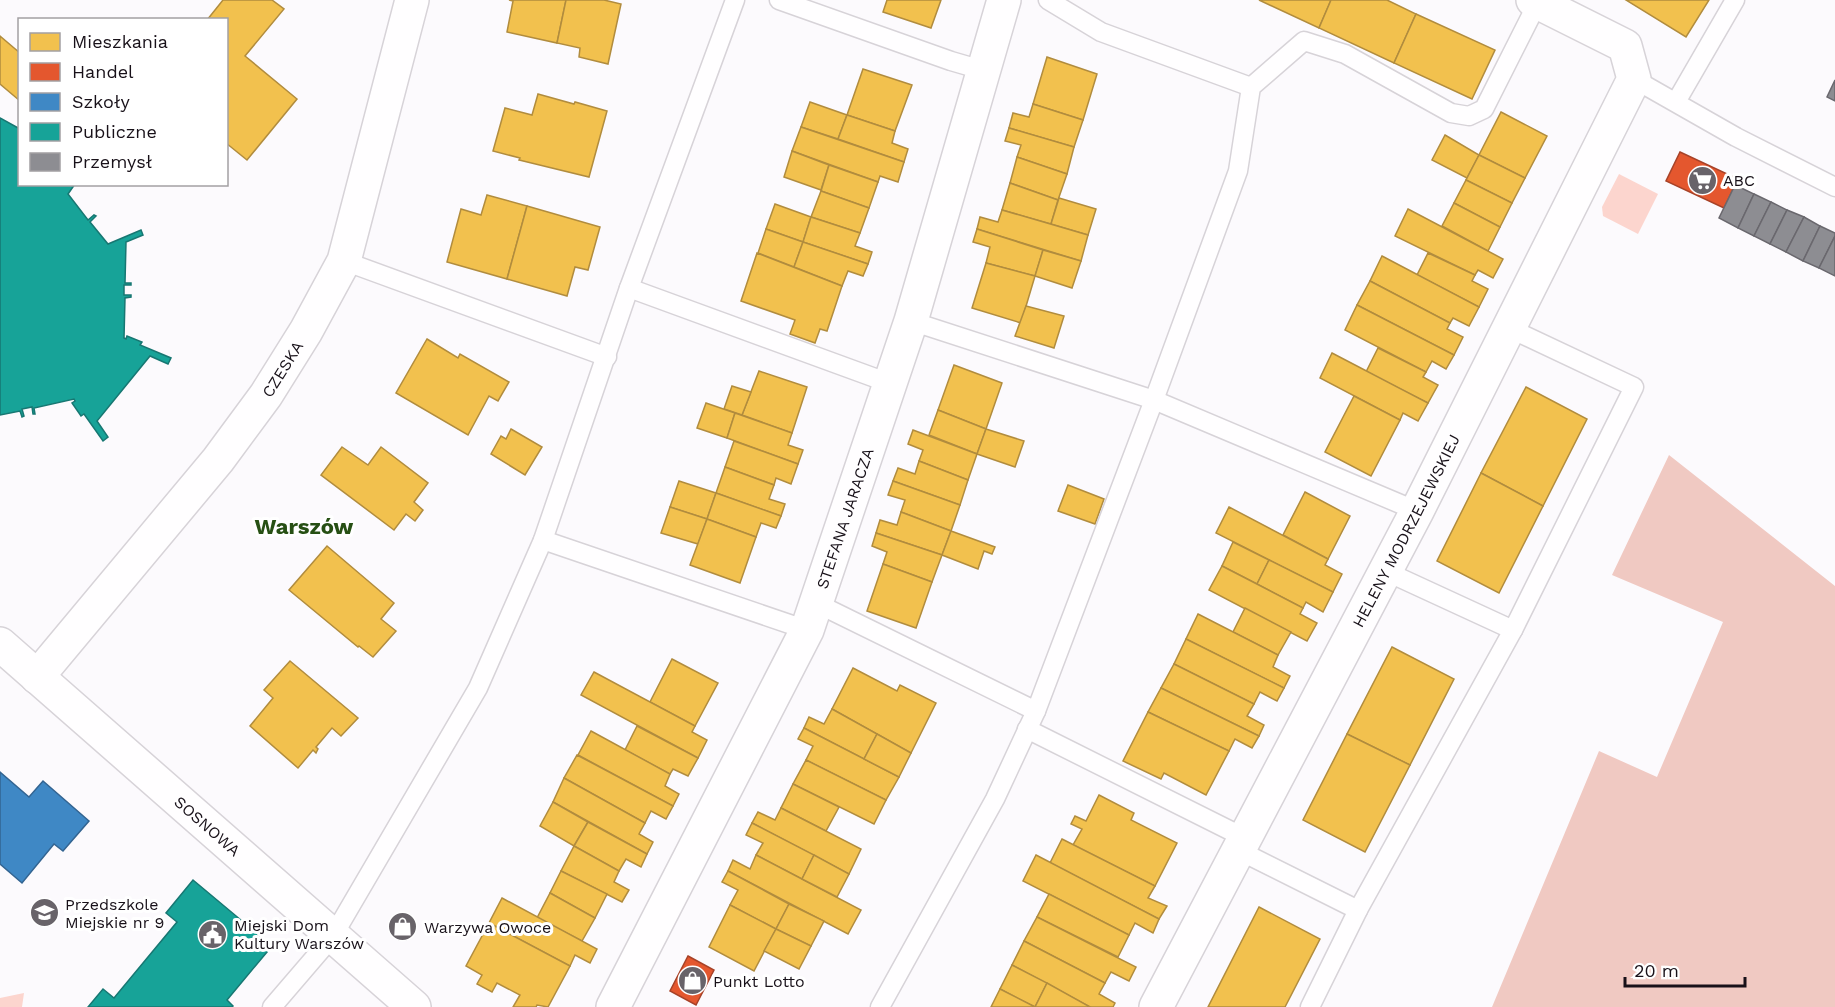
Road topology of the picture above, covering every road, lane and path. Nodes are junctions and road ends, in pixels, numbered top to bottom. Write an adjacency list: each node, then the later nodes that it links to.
1 (412, 0): 13 (street, CZESKA)
2 (735, 0): 14 (lane)
3 (780, 0): 8 (lane)
4 (1004, 0): 8 (street, STEFANA JARACZA)
5 (1048, 0): 10 (lane)
6 (1735, 0): 11 (lane)
7 (1536, 1): 9 (street); 10 (lane)
8 (982, 70): 15 (street, STEFANA JARACZA)
9 (1634, 79): 11 (lane); 16 (street, HELENY MODRZEJEWSKIEJ)
10 (1251, 87): 19 (lane)
11 (1676, 102): 12 (lane)
12 (1835, 188)
13 (344, 261): 17 (lane); 26 (street, CZESKA)
14 (629, 288): 17 (lane); 18 (lane)
15 (911, 321): 18 (street, STEFANA JARACZA); 19 (lane)
16 (1509, 328): 20 (street, HELENY MODRZEJEWSKIEJ); 24 (lane)
17 (607, 357): 21 (lane)
18 (889, 383): 23 (street, STEFANA JARACZA)
19 (1154, 400): 20 (lane); 27 (lane)
20 (1417, 511): 22 (street, HELENY MODRZEJEWSKIEJ)
21 (543, 540): 23 (lane); 31 (lane)
22 (1385, 571): 24 (lane); 29 (street, HELENY MODRZEJEWSKIEJ)
23 (811, 616): 27 (lane); 34 (street, STEFANA JARACZA)
24 (1513, 630): 30 (lane)
25 (0, 644): 26 (street, SOSNOWA)
26 (38, 677): 31 (street, SOSNOWA)
27 (1036, 711): 28 (lane)
28 (1027, 729): 29 (lane); 35 (lane)
29 (1241, 844): 30 (lane); 36 (street, HELENY MODRZEJEWSKIEJ)
30 (1358, 910): 37 (lane)
31 (333, 936): 32 (lane); 33 (street, SOSNOWA)
32 (272, 1007)
33 (414, 1007)
34 (613, 1007)
35 (880, 1007)
36 (1156, 1007)
37 (1310, 1007)

